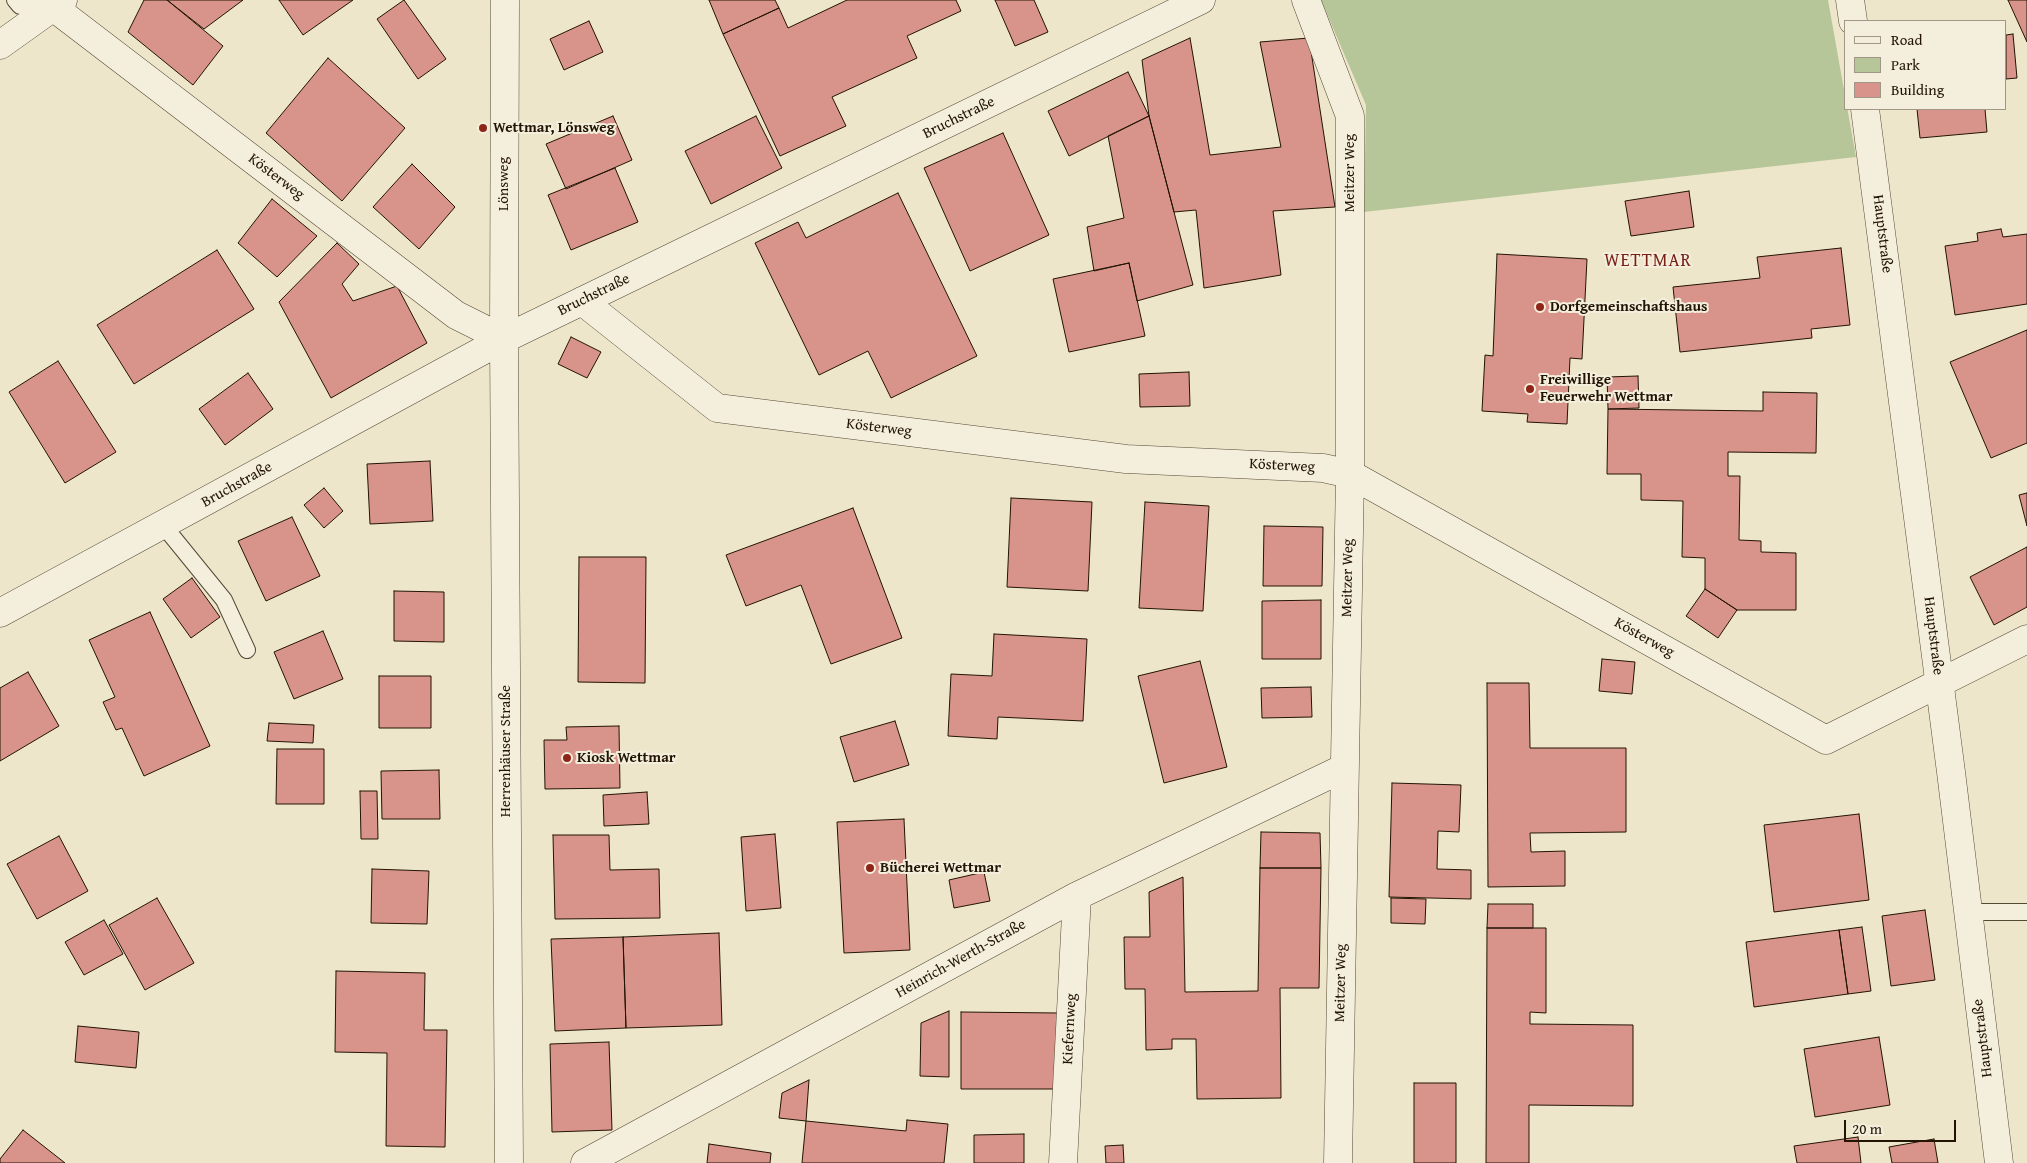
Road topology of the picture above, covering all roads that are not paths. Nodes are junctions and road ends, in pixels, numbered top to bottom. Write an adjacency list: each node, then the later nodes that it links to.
1 (14, 0): 6 (lane)
2 (505, 0): 11 (street, Lönsweg)
3 (1201, 0): 10 (street, Bruchstraße)
4 (1306, 0): 12 (street, Meitzer Weg)
5 (1850, 0): 7 (street)
6 (58, 3): 8 (street); 11 (street, Kösterweg)
7 (1853, 20)
8 (0, 45)
9 (1865, 110): 17 (street, Hauptstraße)
10 (582, 300): 11 (street, Bruchstraße); 12 (street, Kösterweg)
11 (504, 339): 13 (street, Bruchstraße); 22 (street, Herrenhäuser Straße)
12 (1350, 474): 17 (street, Kösterweg); 18 (street, Meitzer Weg)
13 (163, 524): 14 (street, Bruchstraße); 16 (lane)
14 (0, 613)
15 (2027, 639): 17 (street)
16 (247, 650)
17 (1938, 682): 20 (street, Hauptstraße)
18 (1344, 768): 19 (street, Heinrich-Werth-Straße); 25 (street, Meitzer Weg)
19 (1077, 896): 23 (street, Heinrich-Werth-Straße); 24 (street, Kiefernweg)
20 (1968, 912): 21 (lane); 26 (street, Hauptstraße)
21 (2027, 912)
22 (509, 1163)
23 (585, 1163)
24 (1063, 1163)
25 (1338, 1163)
26 (1999, 1163)

